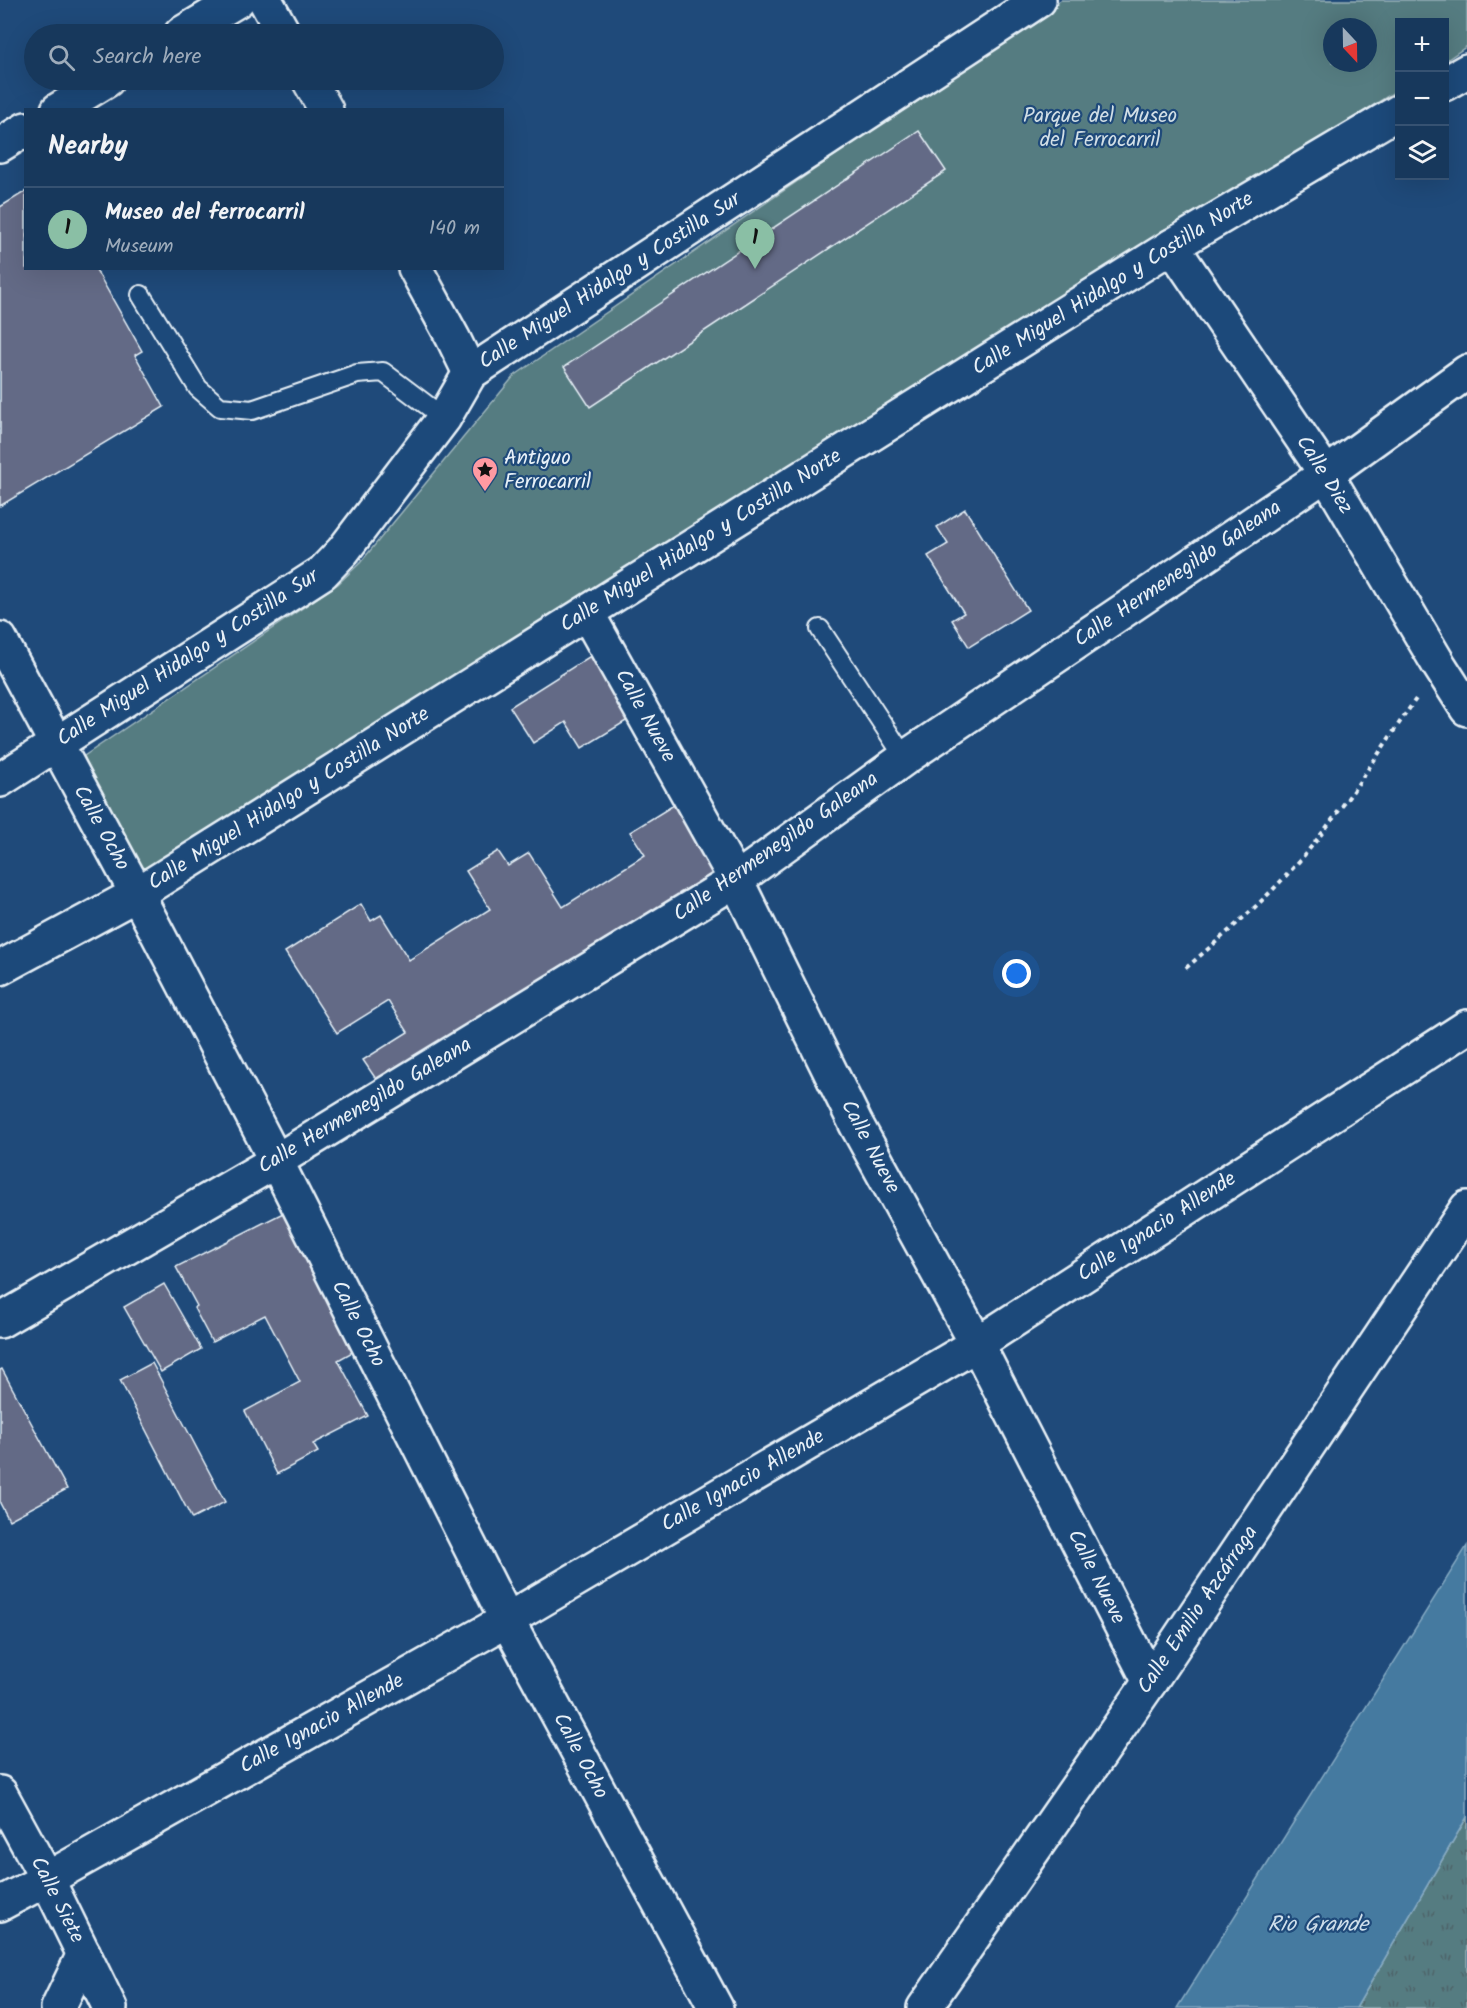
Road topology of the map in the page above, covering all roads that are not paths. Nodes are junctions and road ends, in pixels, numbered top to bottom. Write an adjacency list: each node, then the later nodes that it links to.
1 (238, 0): 4 (street)
2 (265, 0): 5 (street)
3 (1019, 5): 19 (street, Calle Miguel Hidalgo y Costilla Sur)
4 (198, 24)
5 (278, 24)
6 (1467, 71): 7 (street)
7 (1449, 81)
8 (91, 90): 10 (street)
9 (315, 90): 11 (street)
10 (61, 108)
11 (325, 108)
12 (1395, 114): 15 (street, Calle Miguel Hidalgo y Costilla Norte)
13 (24, 130): 14 (street)
14 (0, 145)
15 (1172, 246): 21 (street, Calle Diez); 22 (street, Calle Miguel Hidalgo y Costilla Norte)
16 (416, 270): 19 (street)
17 (141, 295): 20 (lane)
18 (1467, 372): 21 (street, Calle Hermenegildo Galeana)
19 (470, 373): 20 (street, Calle Miguel Hidalgo y Costilla Sur)
20 (444, 418): 26 (street, Calle Miguel Hidalgo y Costilla Sur)
21 (1326, 474): 25 (street, Calle Diez); 27 (street, Calle Hermenegildo Galeana)
22 (587, 613): 29 (street, Calle Nueve); 30 (street, Calle Miguel Hidalgo y Costilla Norte)
23 (820, 629): 27 (lane)
24 (0, 639): 26 (street, Calle Ocho)
25 (1467, 709)
26 (55, 744): 28 (street, Calle Miguel Hidalgo y Costilla Sur); 30 (street, Calle Ocho)
27 (905, 758): 29 (street, Calle Hermenegildo Galeana)
28 (0, 780)
29 (736, 880): 33 (street, Calle Hermenegildo Galeana); 36 (street, Calle Nueve)
30 (137, 894): 31 (street, Calle Miguel Hidalgo y Costilla Norte); 33 (street, Calle Ocho)
31 (0, 968)
32 (1467, 1027): 36 (street, Calle Ignacio Allende)
33 (276, 1161): 35 (street, Calle Hermenegildo Galeana); 37 (street, Calle Ocho)
34 (1467, 1208): 38 (street, Calle Emilio Azcárraga)
35 (0, 1321)
36 (977, 1344): 37 (street, Calle Ignacio Allende); 38 (street, Calle Nueve)
37 (507, 1620): 40 (street, Calle Ignacio Allende); 45 (street, Calle Ocho)
38 (1150, 1682): 46 (street, Calle Emilio Azcárraga)
39 (0, 1793): 40 (street, Calle Siete)
40 (47, 1879): 41 (street, Calle Ignacio Allende); 42 (street, Calle Siete)
41 (0, 1904)
42 (84, 1954): 43 (street); 44 (street, Calle Siete)
43 (58, 2008)
44 (110, 2008)
45 (716, 2008)
46 (924, 2008)

